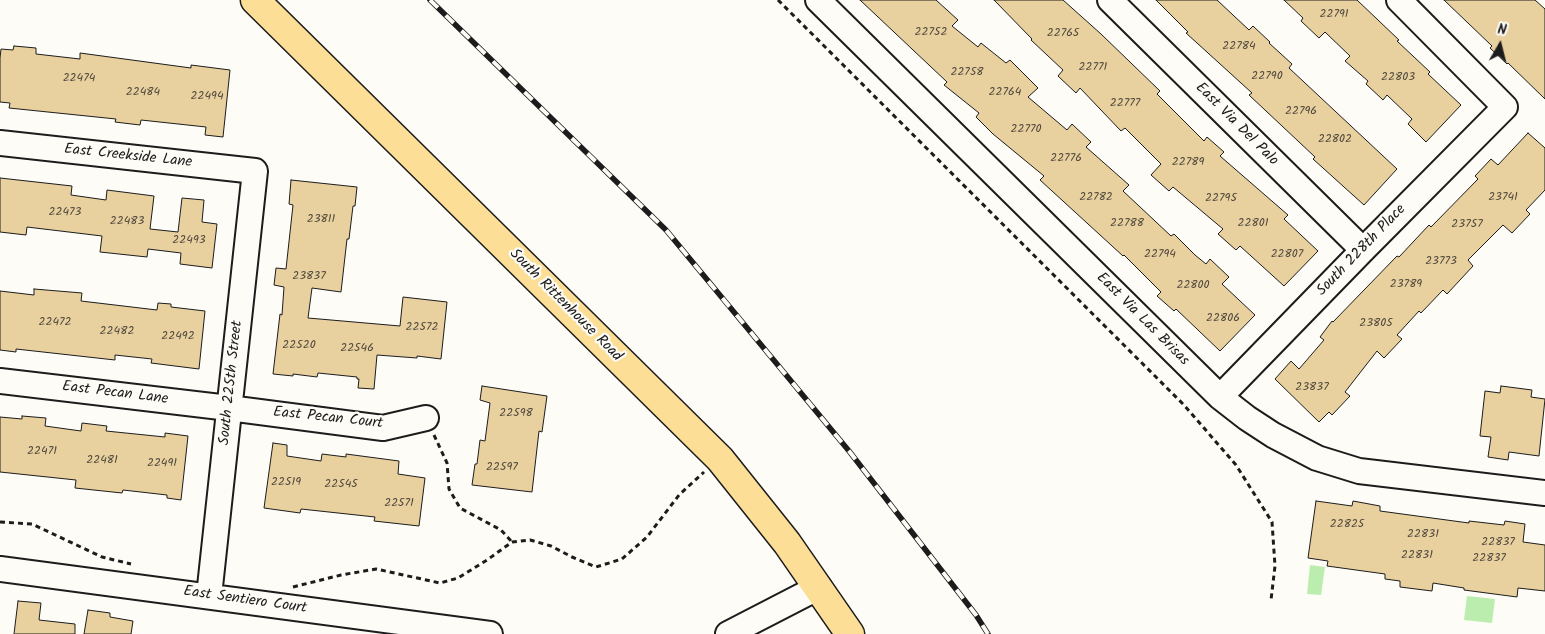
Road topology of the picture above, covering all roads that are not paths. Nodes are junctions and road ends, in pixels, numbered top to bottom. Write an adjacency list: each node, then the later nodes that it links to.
1 (255, 0): 14 (main road, South Rittenhouse Road)
2 (818, 0): 9 (street, East Via Las Brisas)
3 (1110, 0): 7 (street, East Via Del Palo)
4 (1399, 0): 7 (street, South 228th Place)
5 (0, 143): 6 (street, East Creekside Lane)
6 (255, 171): 10 (street, South 225th Street)
7 (1363, 250): 9 (street, South 228th Place)
8 (0, 381): 10 (street, East Pecan Lane)
9 (1220, 397): 12 (street, East Via Las Brisas)
10 (230, 408): 11 (street, East Pecan Court); 15 (street, South 225th Street)
11 (426, 418)
12 (1545, 493)
13 (0, 569): 15 (street, East Sentiero Court)
14 (819, 587): 17 (street); 18 (main road, South Rittenhouse Road)
15 (209, 596): 16 (street, East Sentiero Court)
16 (490, 634)
17 (728, 634)
18 (850, 634)

